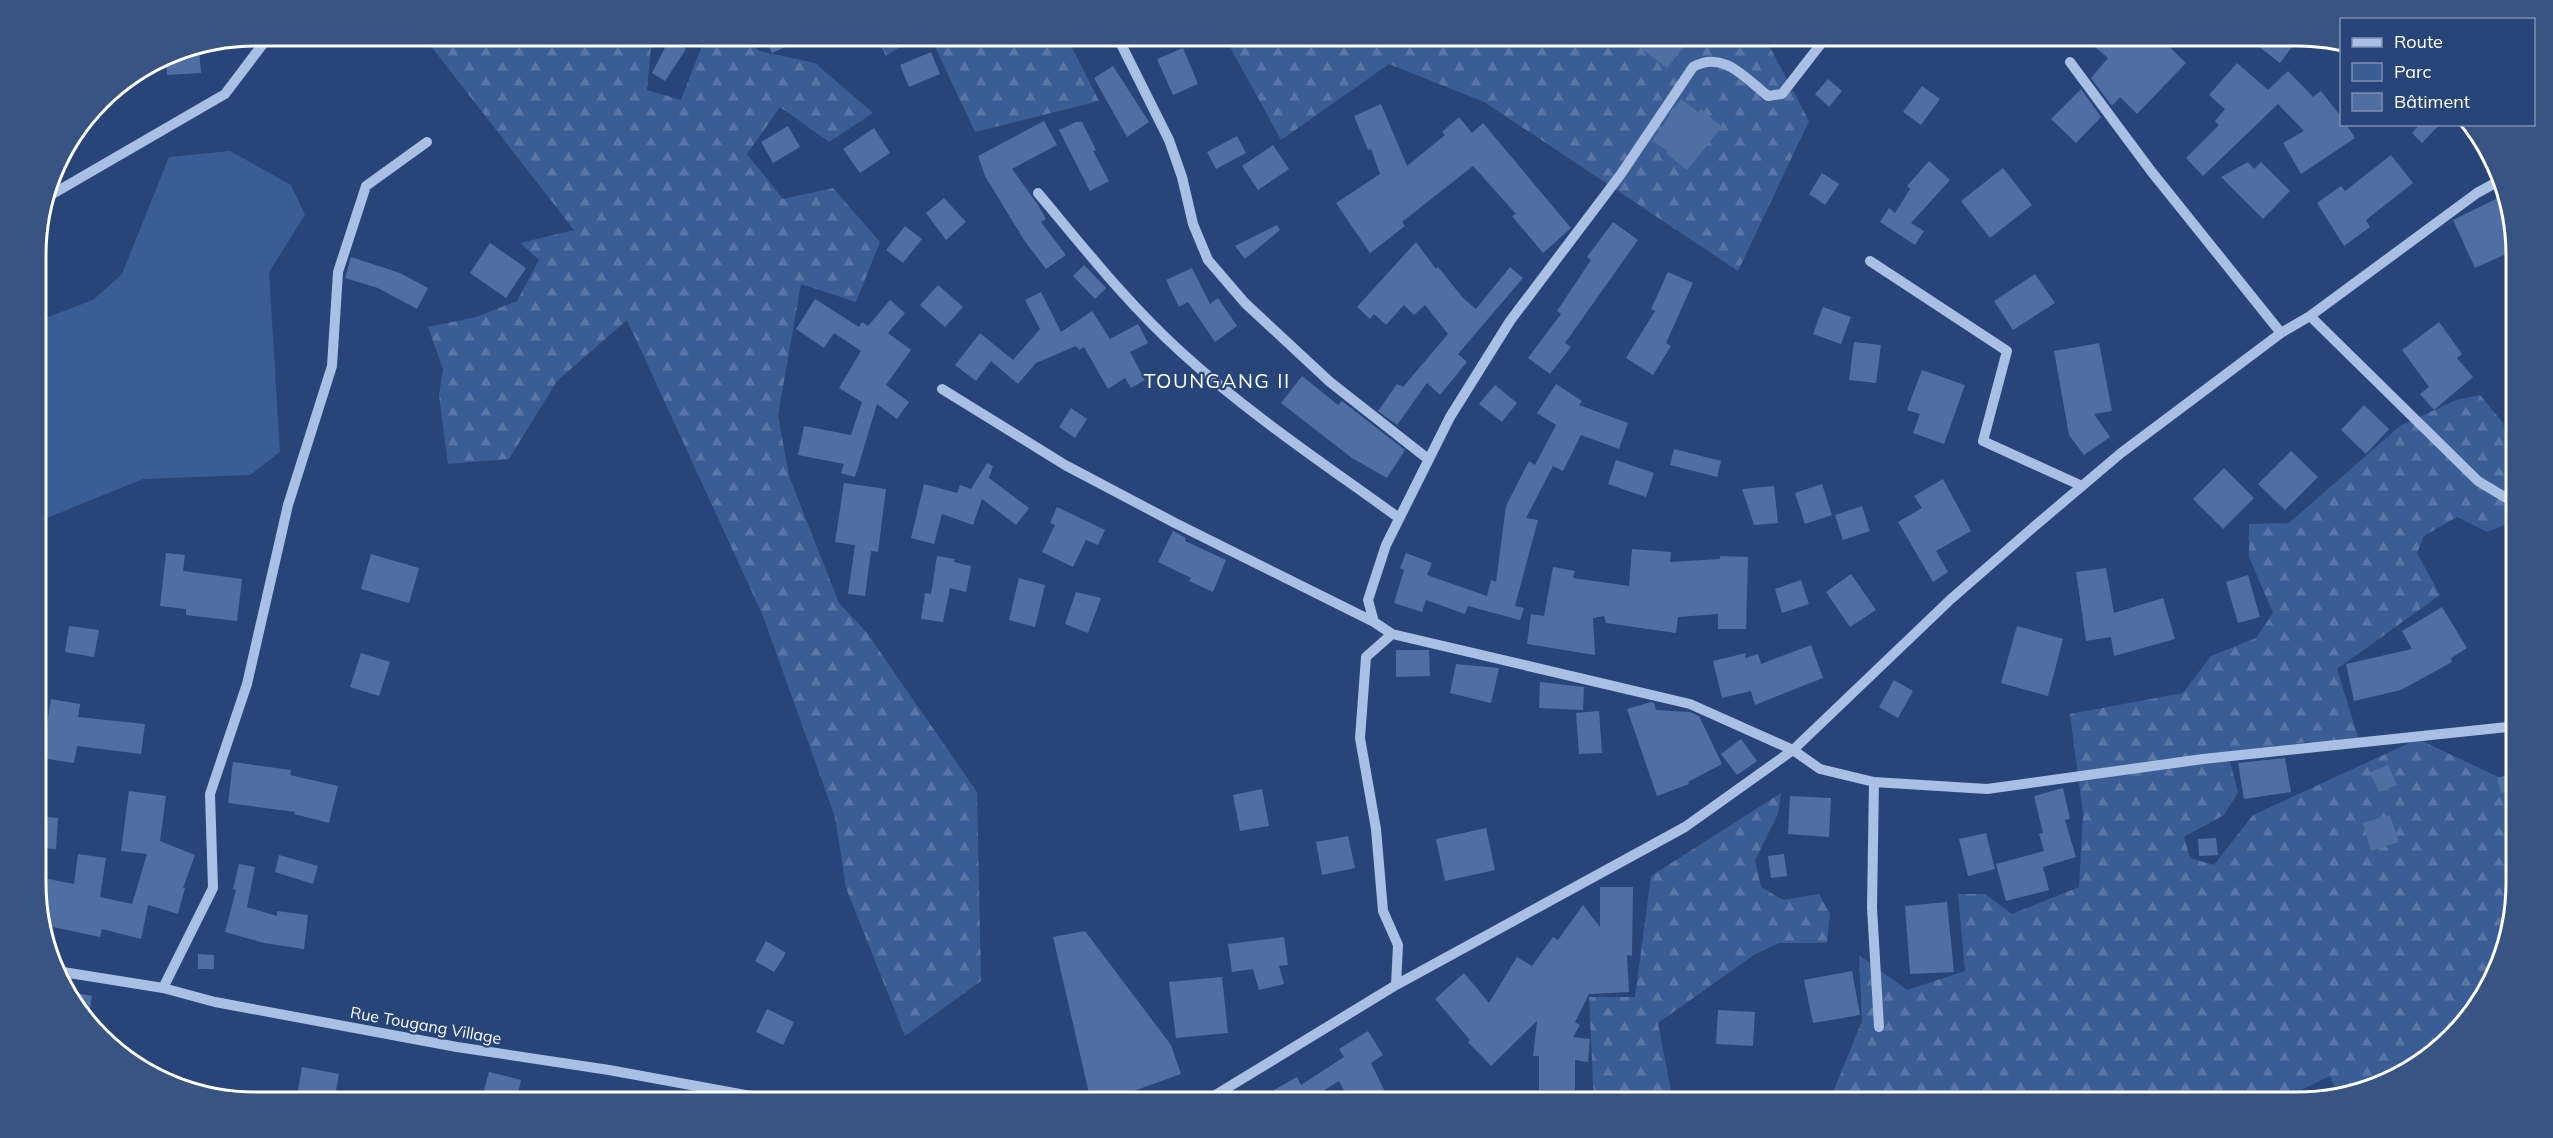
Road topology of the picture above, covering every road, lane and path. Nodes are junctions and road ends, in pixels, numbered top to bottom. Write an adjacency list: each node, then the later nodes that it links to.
1 (261, 46): 7 (street)
2 (1122, 46): 13 (street)
3 (1819, 46): 13 (street)
4 (2070, 62): 11 (street)
5 (427, 142): 24 (street)
6 (2493, 183): 10 (street)
7 (57, 190)
8 (1038, 193): 16 (street)
9 (1870, 261): 14 (street)
10 (2310, 316): 11 (street); 15 (street)
11 (2281, 333): 14 (street)
12 (942, 390): 17 (street)
13 (1428, 459): 16 (street)
14 (2082, 486): 20 (street)
15 (2506, 498)
16 (1399, 518): 17 (street)
17 (1374, 622): 18 (street)
18 (1392, 634): 20 (street); 23 (street)
19 (2506, 727): 21 (street)
20 (1793, 750): 21 (street); 23 (street)
21 (1874, 782): 25 (street)
22 (68, 973): 24 (street, Rue Tougang Village)
23 (1396, 985): 27 (street)
24 (163, 988): 26 (street, Rue Tougang Village)
25 (1879, 1027)
26 (728, 1092)
27 (1221, 1092)

